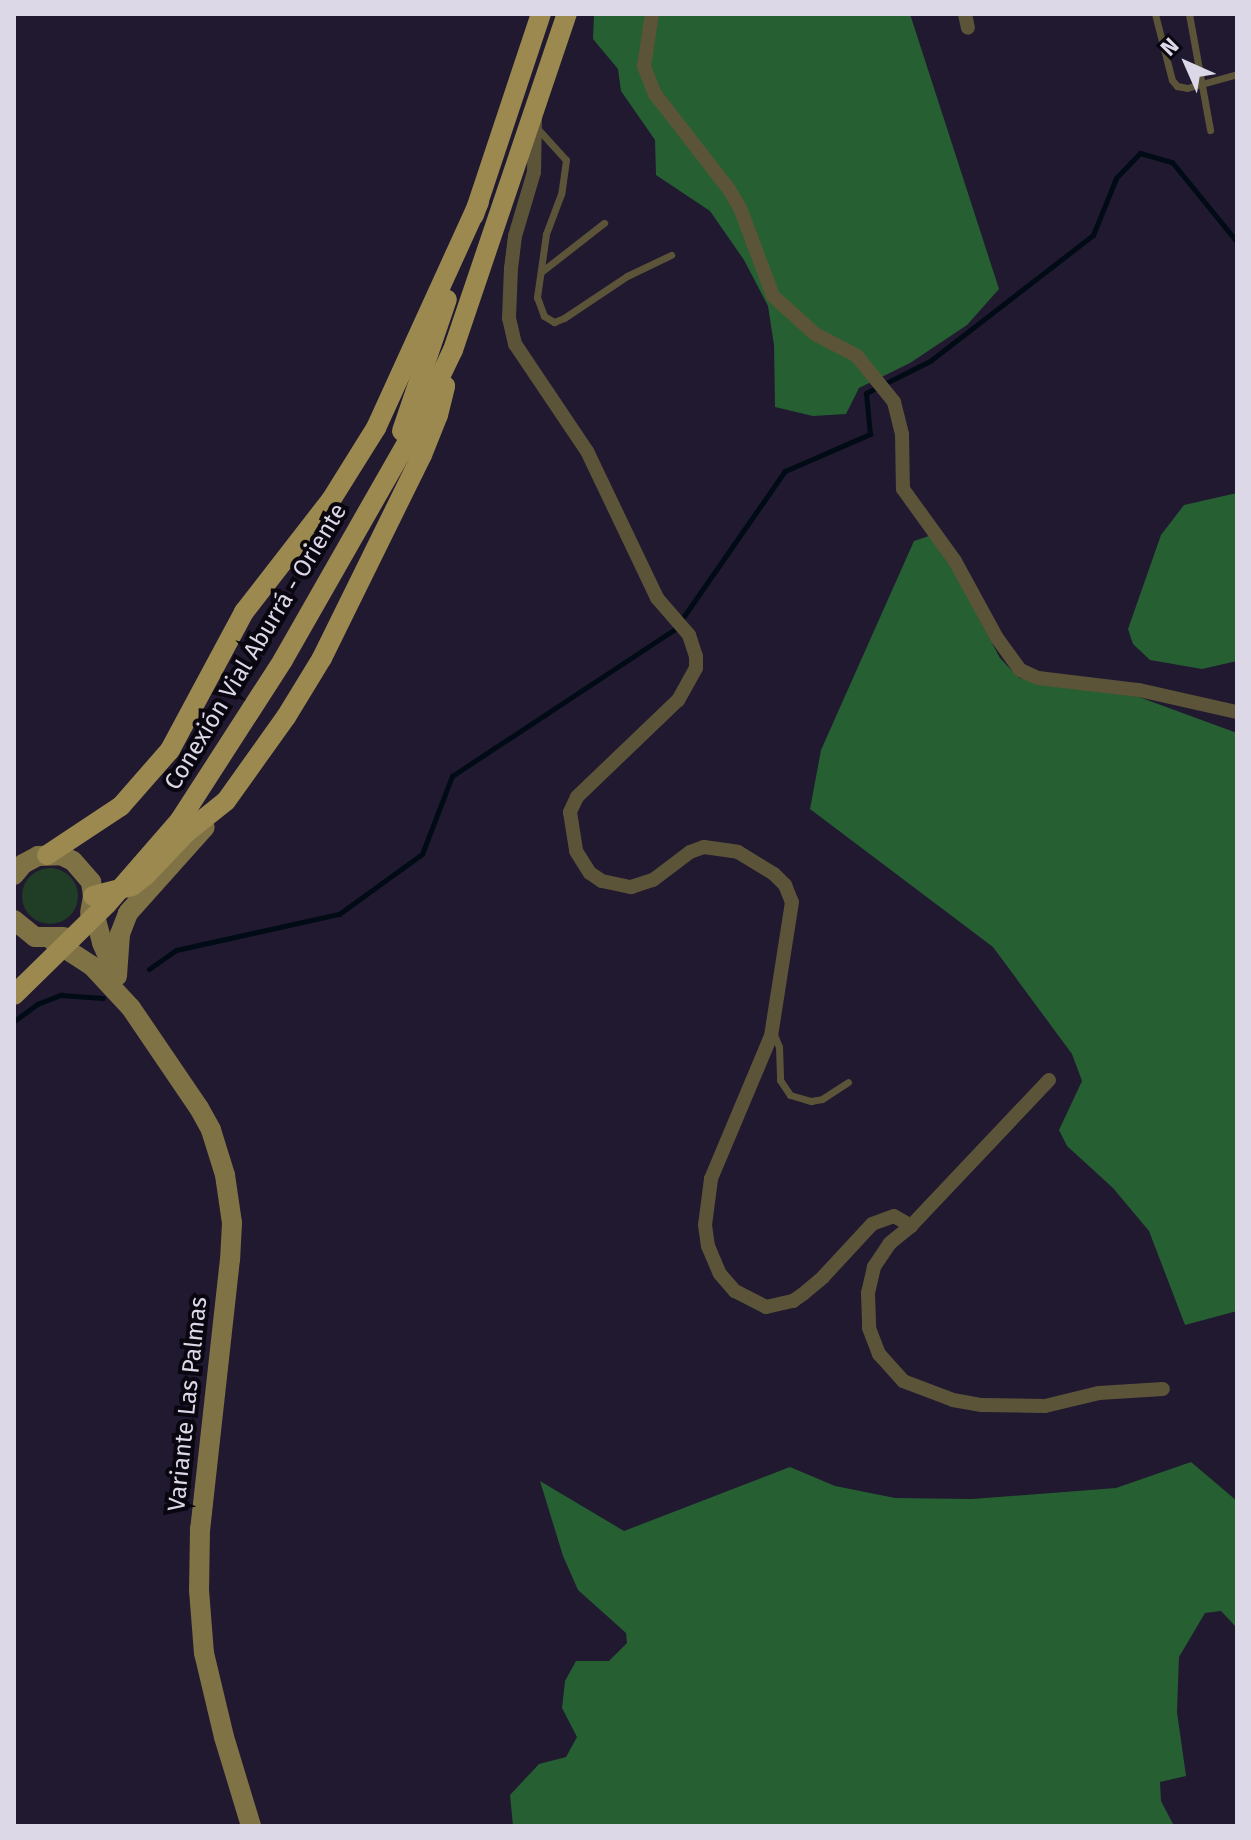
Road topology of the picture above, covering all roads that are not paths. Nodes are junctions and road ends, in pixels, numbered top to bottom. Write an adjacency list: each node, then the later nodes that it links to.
1 (541, 14): 10 (main road)
2 (567, 14): 8 (main road)
3 (652, 14): 16 (street)
4 (1155, 14): 7 (lane)
5 (1189, 14): 7 (lane)
6 (1237, 74): 7 (lane)
7 (1202, 84): 9 (lane)
8 (535, 119): 13 (lane); 14 (main road); 26 (street)
9 (1210, 130)
10 (479, 202): 15 (main road); 18 (main road)
11 (604, 223): 13 (lane)
12 (671, 255): 13 (lane)
13 (541, 272)
14 (453, 350): 15 (main road); 17 (main road)
15 (376, 499): 24 (main road, Conexión Vial Aburrá - Oriente, bridge)
16 (1237, 712)
17 (226, 801): 20 (main road); 23 (main road)
18 (47, 855): 19 (main road); 20 (main road, Variante Las Palmas)
19 (14, 875)
20 (93, 901): 22 (main road); 23 (main road, Variante Las Palmas)
21 (16, 924): 22 (main road, Variante Las Palmas)
22 (52, 940): 25 (main road, Variante Las Palmas)
23 (117, 976): 25 (main road, Variante Las Palmas)
24 (14, 995)
25 (131, 1008): 31 (main road, Variante Las Palmas)
26 (773, 1030): 28 (lane); 29 (street)
27 (1049, 1080): 29 (street)
28 (848, 1082)
29 (911, 1226): 30 (street)
30 (1163, 1389)
31 (251, 1826)

